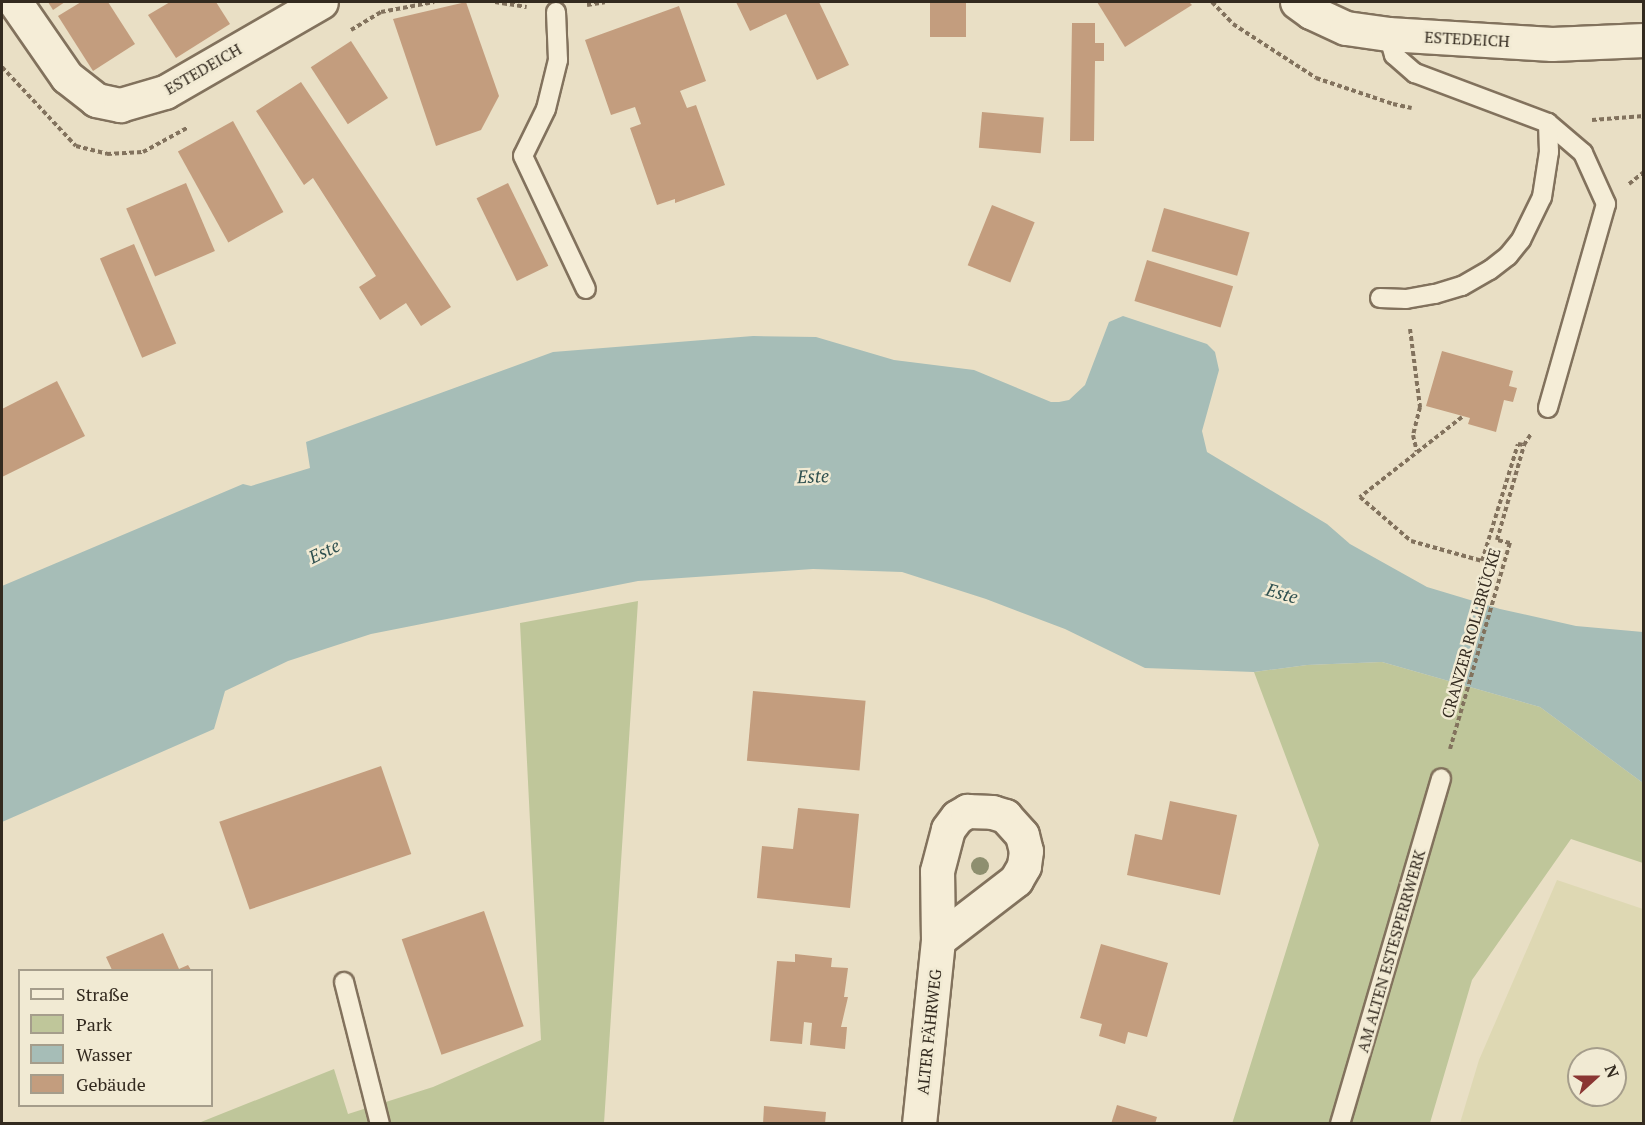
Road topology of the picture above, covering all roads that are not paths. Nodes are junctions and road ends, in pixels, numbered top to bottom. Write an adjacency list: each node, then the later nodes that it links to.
1 (15, 2): 2 (street, ESTEDEICH)
2 (321, 2)
3 (1297, 2): 5 (street, ESTEDEICH)
4 (556, 12): 8 (lane)
5 (1388, 34): 6 (street, ESTEDEICH); 7 (lane)
6 (1644, 40)
7 (1548, 123): 9 (lane); 10 (lane)
8 (586, 289)
9 (1380, 298)
10 (1548, 408)
11 (1441, 778): 16 (lane, AM ALTEN ESTESPERRWERK)
12 (938, 940): 15 (street, ALTER FÄHRWEG)
13 (344, 982): 14 (lane)
14 (380, 1124)
15 (919, 1124)
16 (1340, 1124)

